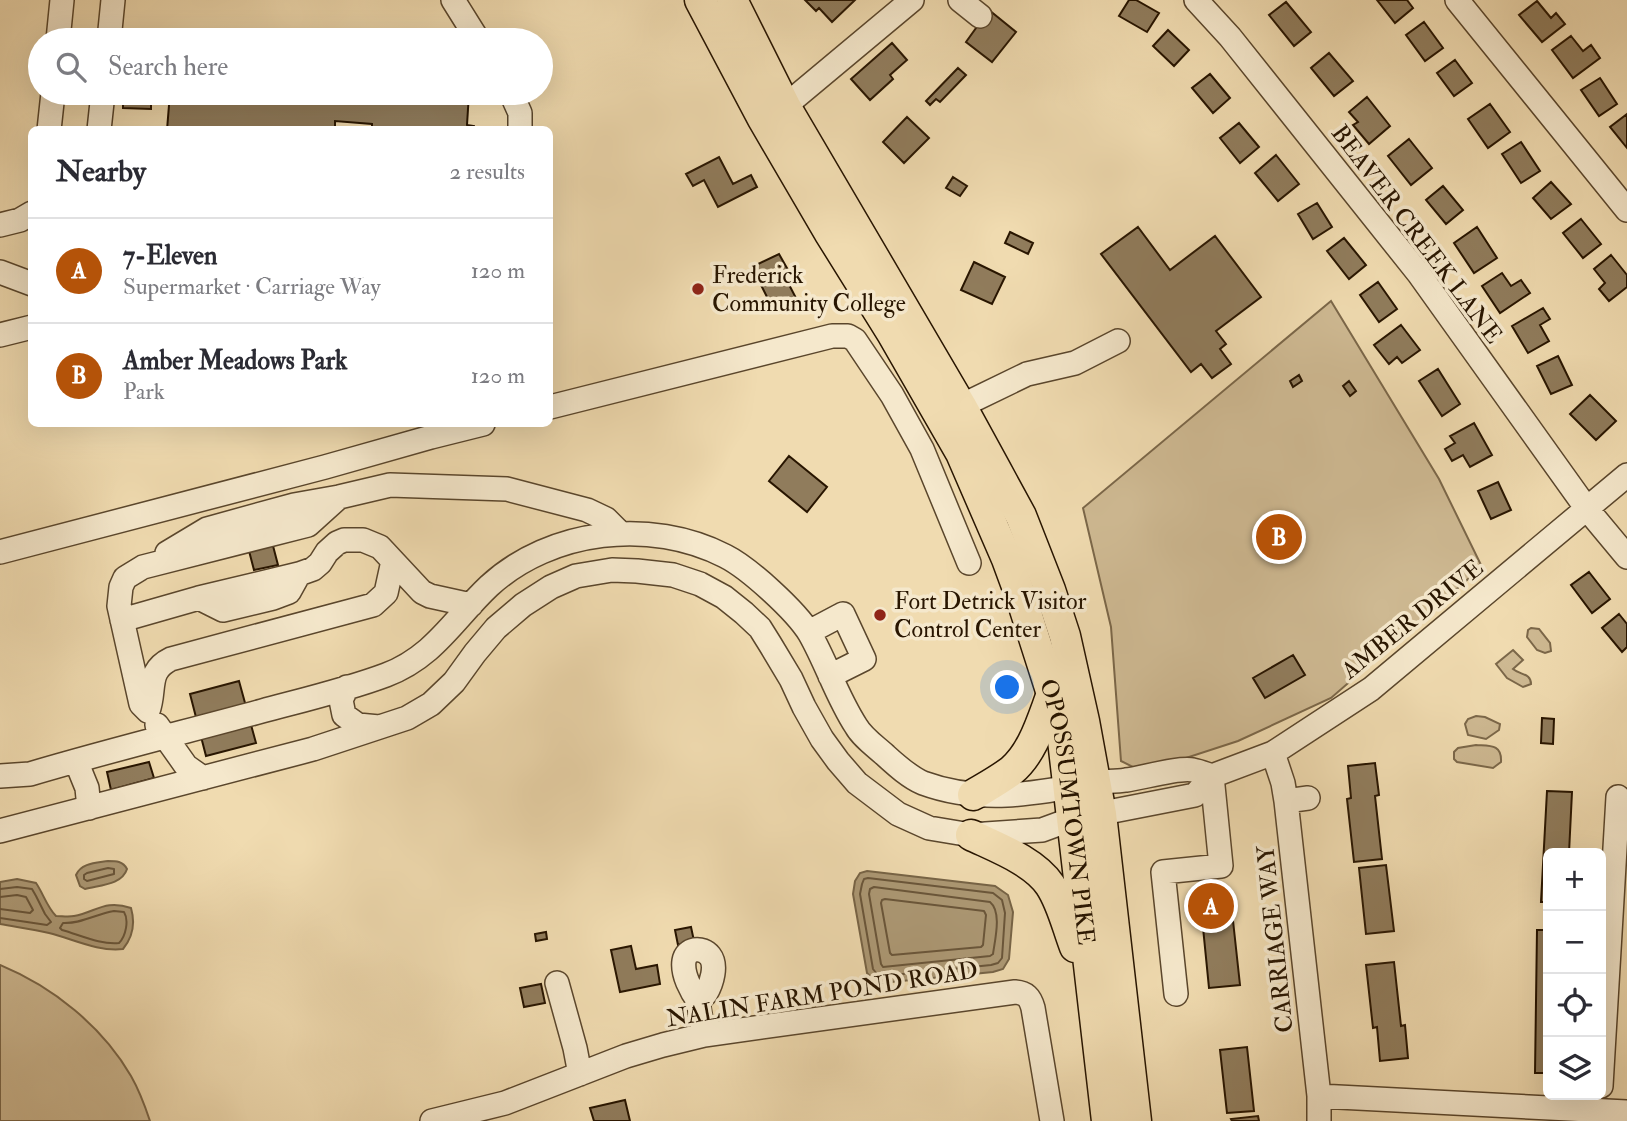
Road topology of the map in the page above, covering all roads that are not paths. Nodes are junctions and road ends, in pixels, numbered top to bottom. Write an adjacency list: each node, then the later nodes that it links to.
1 (62, 0): 11 (street)
2 (113, 0): 12 (street)
3 (453, 0): 13 (street)
4 (701, 0): 45 (main road, OPOSSUMTOWN PIKE)
5 (732, 0): 17 (main road, OPOSSUMTOWN PIKE)
6 (912, 0): 17 (street)
7 (960, 0): 10 (street)
8 (1196, 0): 33 (street, BEAVER CREEK LANE)
9 (1457, 0): 21 (street)
10 (980, 16)
11 (59, 28)
12 (110, 28)
13 (470, 28)
14 (52, 105): 18 (street)
15 (102, 105): 19 (street)
16 (516, 105): 20 (street)
17 (785, 106): 29 (main road, OPOSSUMTOWN PIKE)
18 (49, 126)
19 (99, 126)
20 (520, 126)
21 (1627, 210)
22 (28, 215): 23 (street)
23 (0, 225)
24 (0, 272): 25 (street)
25 (28, 282)
26 (28, 328): 27 (street)
27 (0, 335)
28 (1118, 341): 29 (street)
29 (961, 405): 54 (main road, OPOSSUMTOWN PIKE)
30 (553, 406): 38 (street)
31 (471, 427): 35 (street)
32 (1627, 475): 33 (street, AMBER DRIVE)
33 (1587, 509): 36 (street, BEAVER CREEK LANE); 49 (street, AMBER DRIVE)
34 (621, 533): 39 (street, AMBER DRIVE); 40 (street); 41 (street, AMBER DRIVE)
35 (0, 552)
36 (1627, 557)
37 (393, 561): 39 (street); 40 (street); 46 (street)
38 (969, 563)
39 (471, 606): 44 (street, AMBER DRIVE)
40 (122, 620): 46 (street)
41 (814, 642): 42 (street); 43 (street, AMBER DRIVE); 43 (street)
42 (778, 671): 47 (street, AMBER DRIVE); 61 (street, AMBER DRIVE)
43 (830, 676): 55 (street, AMBER DRIVE)
44 (347, 687): 47 (street); 48 (street, AMBER DRIVE)
45 (1052, 694): 54 (main road, OPOSSUMTOWN PIKE); 55 (main road)
46 (148, 711): 48 (street)
47 (382, 727): 53 (street, AMBER DRIVE)
48 (164, 737): 50 (street, AMBER DRIVE); 53 (street)
49 (1273, 753): 52 (street, AMBER DRIVE); 69 (street, CARRIAGE WAY)
50 (76, 761): 51 (street, AMBER DRIVE); 57 (street)
51 (0, 776)
52 (1212, 776): 54 (street, AMBER DRIVE); 58 (street, AMBER DRIVE); 64 (street)
53 (203, 778): 57 (street, AMBER DRIVE)
54 (1082, 785): 55 (street, AMBER DRIVE); 58 (main road, OPOSSUMTOWN PIKE); 59 (main road, OPOSSUMTOWN PIKE)
55 (973, 795)
56 (1618, 797): 67 (street)
57 (89, 808): 60 (street, AMBER DRIVE)
58 (1101, 814): 59 (street, AMBER DRIVE); 76 (main road, OPOSSUMTOWN PIKE)
59 (1072, 820): 61 (street, AMBER DRIVE); 63 (main road, OPOSSUMTOWN PIKE)
60 (0, 831)
61 (971, 835): 63 (main road)
62 (557, 983): 68 (street)
63 (1092, 995): 75 (main road, OPOSSUMTOWN PIKE)
64 (1176, 995)
65 (699, 1002): 66 (street)
66 (704, 1035): 68 (street, NALIN FARM POND ROAD); 74 (street, NALIN FARM POND ROAD)
67 (1604, 1037)
68 (580, 1074): 71 (street, NALIN FARM POND ROAD)
69 (1319, 1096): 70 (street); 77 (street, CARRIAGE WAY)
70 (1600, 1103): 72 (street)
71 (508, 1112): 73 (street, NALIN FARM POND ROAD)
72 (1627, 1112)
73 (432, 1121)
74 (1052, 1121)
75 (1107, 1121)
76 (1136, 1121)
77 (1319, 1121)

